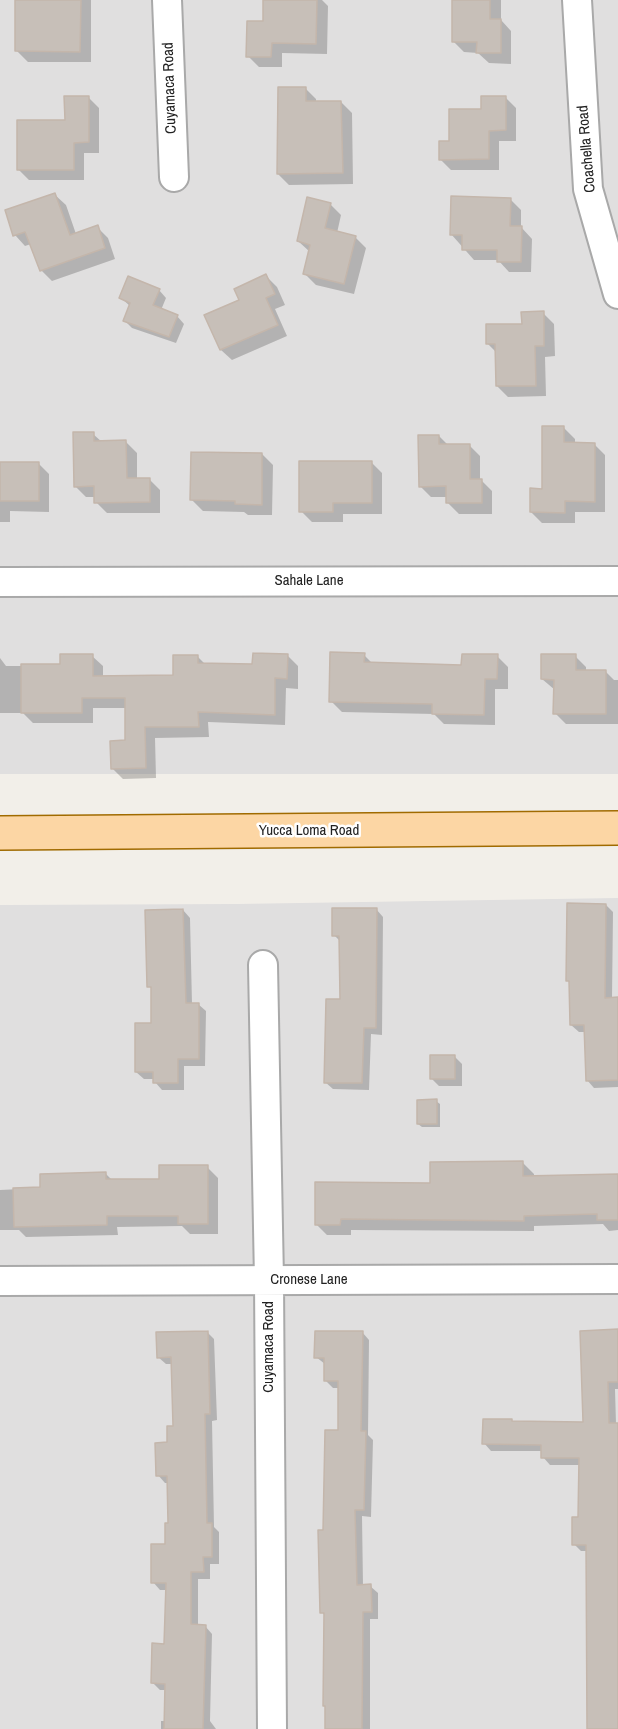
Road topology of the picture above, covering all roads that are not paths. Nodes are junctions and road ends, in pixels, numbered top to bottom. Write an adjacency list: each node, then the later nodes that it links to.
1 (167, 0): 3 (street, Cuyamaca Road)
2 (577, 0): 4 (street, Coachella Road)
3 (174, 177)
4 (618, 294)
5 (618, 581): 6 (street, Sahale Lane)
6 (0, 582)
7 (618, 828): 8 (main road, Yucca Loma Road)
8 (0, 833)
9 (263, 965): 11 (street, Cuyamaca Road)
10 (618, 1279): 11 (street, Cronese Lane)
11 (269, 1280): 12 (street, Cronese Lane); 13 (street, Cuyamaca Road)
12 (0, 1281)
13 (272, 1729)

